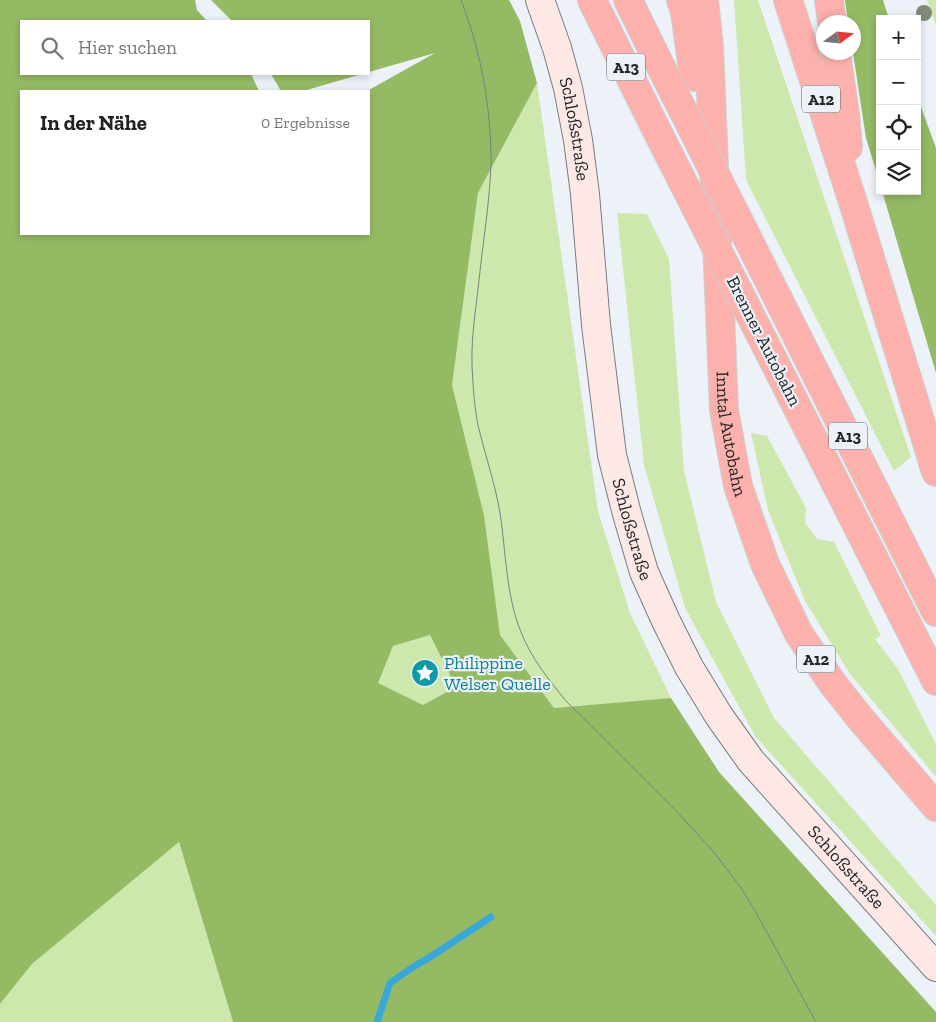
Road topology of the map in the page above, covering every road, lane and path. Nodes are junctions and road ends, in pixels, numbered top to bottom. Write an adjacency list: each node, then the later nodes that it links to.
1 (540, 0): 16 (main road, Schloßstraße)
2 (592, 0): 14 (highway, Brenner Autobahn / A13, bridge)
3 (628, 0): 13 (highway, Brenner Autobahn / A13, bridge)
4 (681, 0): 10 (highway)
5 (704, 0): 10 (highway, Inntal Autobahn / A12)
6 (788, 0): 11 (highway, A12)
7 (829, 0): 8 (highway)
8 (831, 15)
9 (837, 60): 11 (highway)
10 (712, 142): 15 (highway, Inntal Autobahn / A12)
11 (852, 199): 12 (highway, A12)
12 (936, 472)
13 (936, 612)
14 (936, 681)
15 (936, 808)
16 (936, 967)

